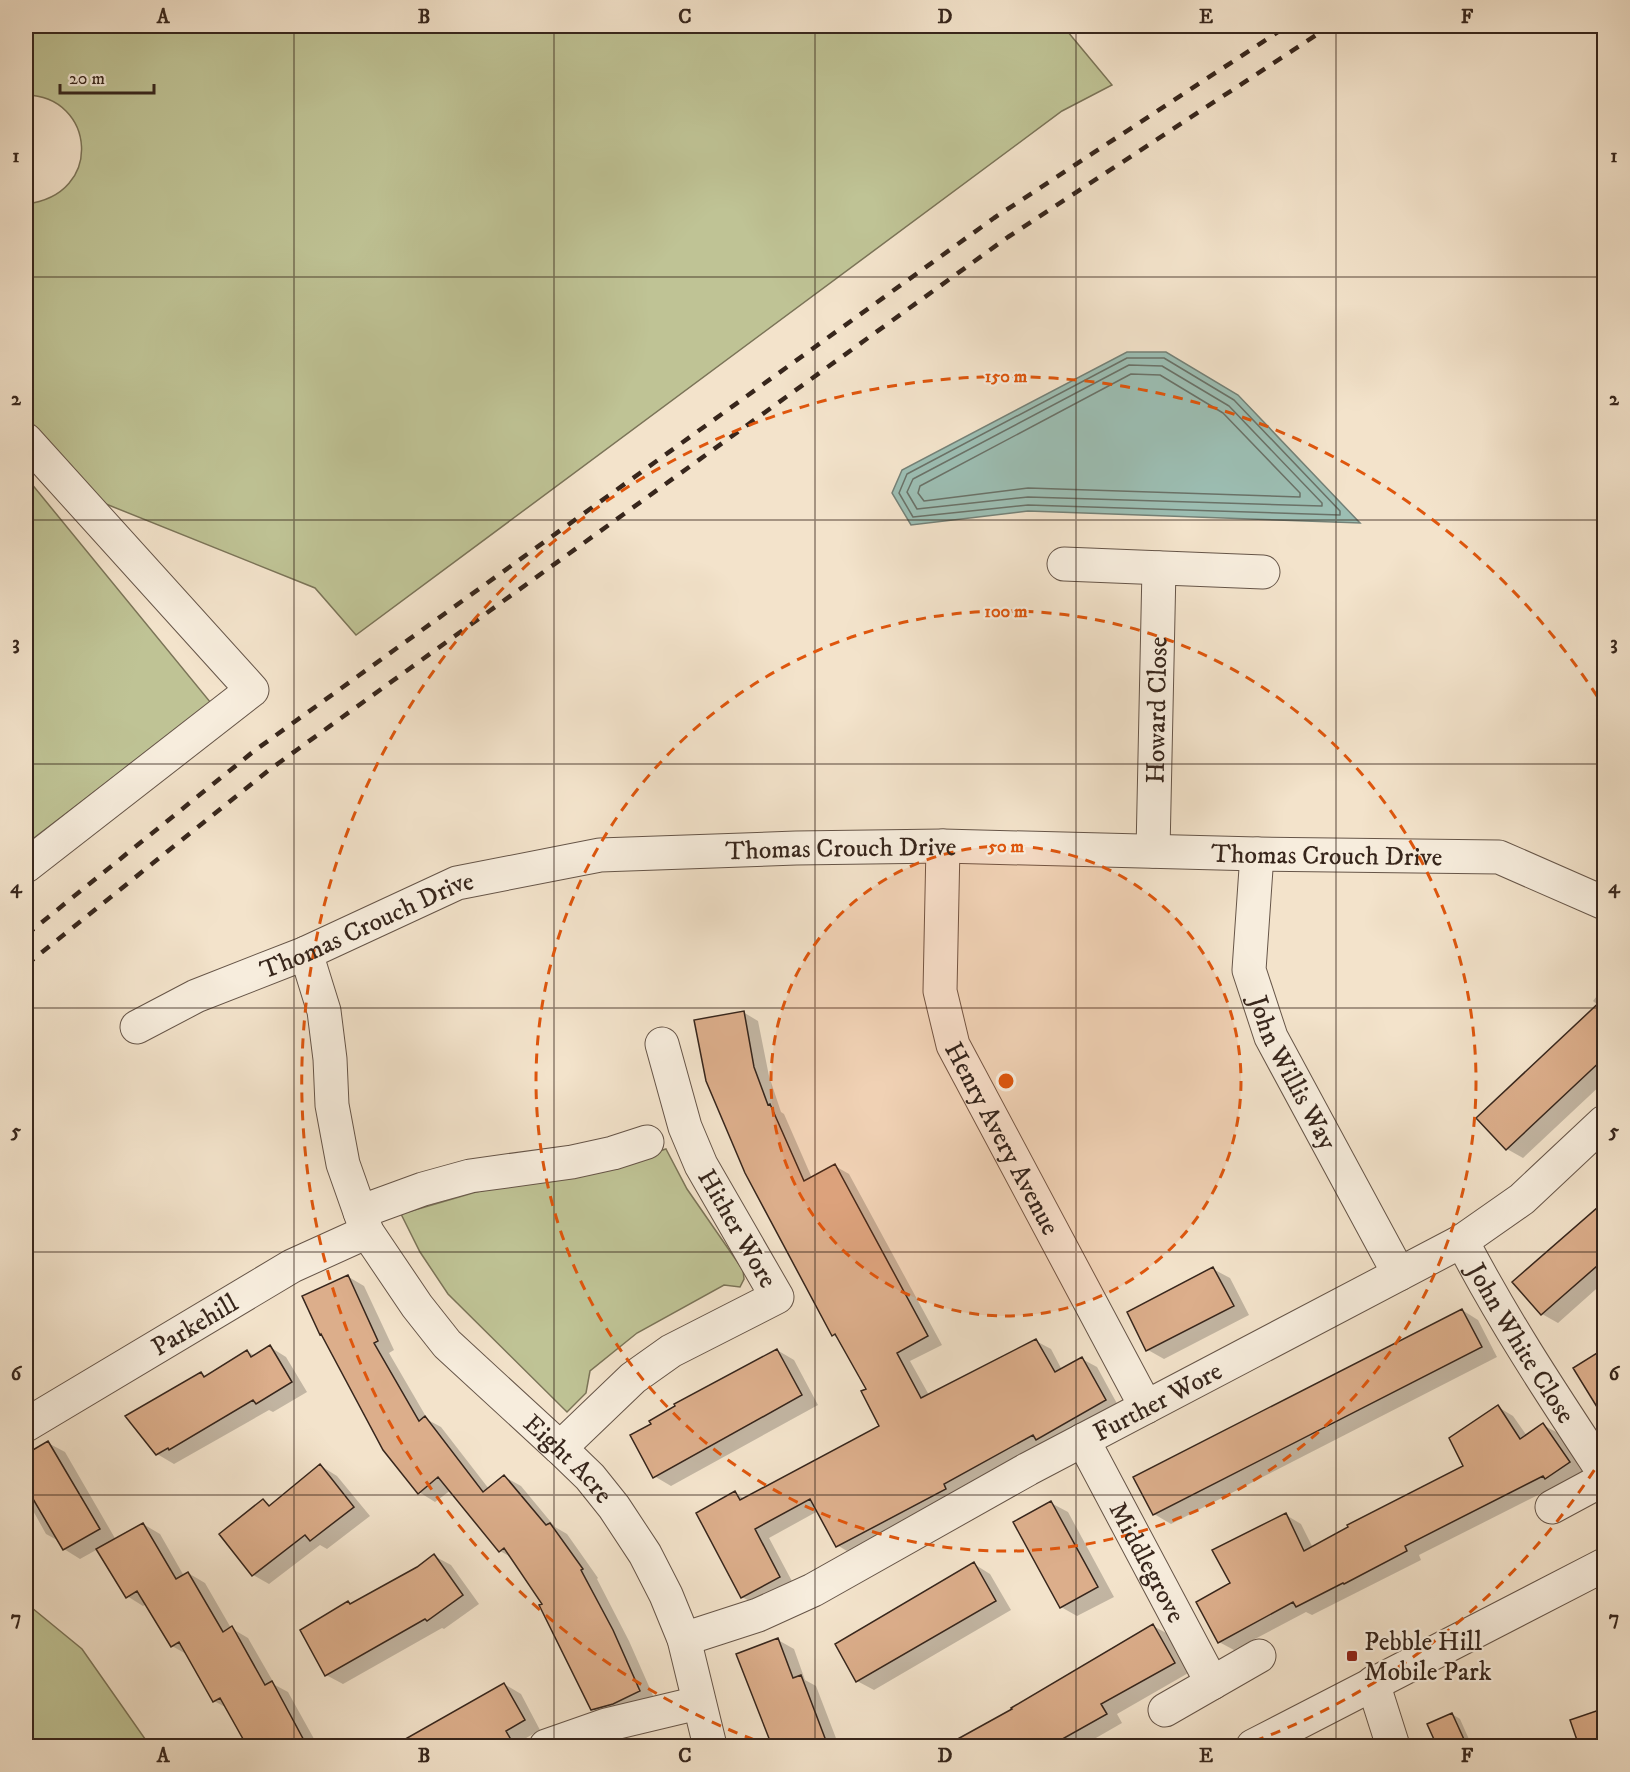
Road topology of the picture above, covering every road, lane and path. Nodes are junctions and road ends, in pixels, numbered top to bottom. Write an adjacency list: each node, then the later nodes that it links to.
1 (26, 440): 8 (street)
2 (1064, 564): 3 (street)
3 (1159, 568): 4 (street); 6 (street, Howard Close)
4 (1263, 572)
5 (943, 846): 6 (street, Thomas Crouch Drive); 10 (street, Thomas Crouch Drive); 18 (street, Henry Avery Avenue)
6 (1153, 851): 7 (street, Thomas Crouch Drive)
7 (1257, 854): 9 (street, Thomas Crouch Drive); 17 (street, John Willis Way)
8 (26, 866)
9 (1605, 903)
10 (306, 953): 11 (street, Thomas Crouch Drive); 15 (street, Eight Acre)
11 (136, 1027)
12 (662, 1044): 21 (street, Hither Wore)
13 (1605, 1122): 16 (street, Further Wore)
14 (647, 1142): 15 (street)
15 (364, 1222): 19 (street, Parkehill); 21 (street, Eight Acre)
16 (1462, 1241): 17 (street, Further Wore); 22 (street, John White Close)
17 (1399, 1274): 18 (street, Further Wore)
18 (1146, 1407): 20 (street, Further Wore)
19 (26, 1425)
20 (1083, 1440): 26 (street, Further Wore); 28 (street, Middlegrove)
21 (560, 1448): 26 (street, Eight Acre)
22 (1605, 1473)
23 (1605, 1479): 24 (street)
24 (1552, 1507)
25 (1605, 1565): 29 (street)
26 (684, 1639): 30 (street, Eight Acre)
27 (1259, 1656): 28 (street)
28 (1212, 1683): 31 (street)
29 (1373, 1683): 34 (street); 35 (street)
30 (698, 1703): 32 (street); 33 (street, Eight Acre)
31 (1165, 1710)
32 (546, 1746)
33 (710, 1746)
34 (1252, 1746)
35 (1393, 1746)

